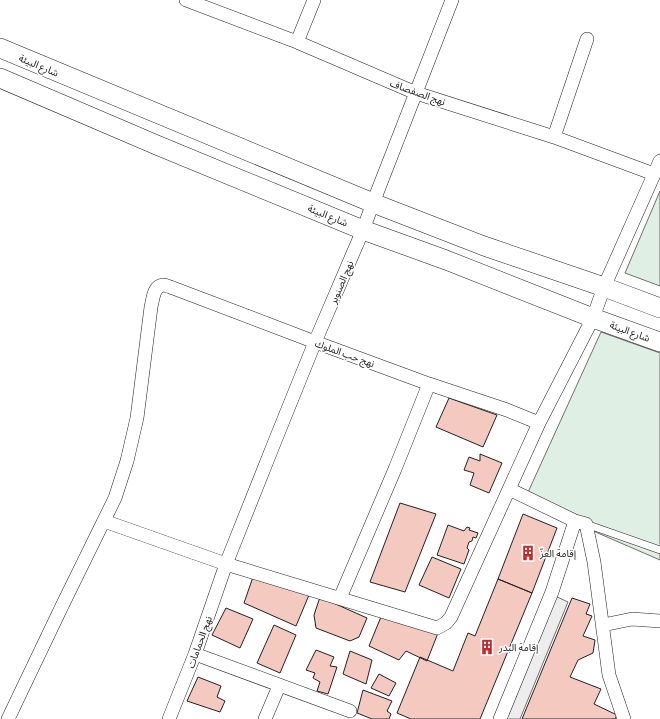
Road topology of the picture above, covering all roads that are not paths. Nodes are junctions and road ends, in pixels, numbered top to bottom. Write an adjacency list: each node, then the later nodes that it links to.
1 (186, 0): 5 (street, نهج الصفصاف)
2 (314, 0): 5 (street)
3 (452, 0): 8 (street, نهج الصنوبر)
4 (588, 39): 9 (street)
5 (297, 42): 8 (street, نهج الصفصاف)
6 (0, 48): 12 (street, شارع البيئة)
7 (0, 78): 13 (street, شارع البيئة)
8 (416, 93): 9 (street, نهج الصفصاف); 12 (street, نهج الصنوبر)
9 (554, 137): 11 (street, نهج الصفصاف)
10 (660, 161): 11 (street)
11 (654, 174): 14 (street)
12 (372, 203): 13 (street, نهج الصنوبر); 14 (street, شارع البيئة)
13 (363, 230): 16 (street, شارع البيئة); 17 (street, نهج الصنوبر)
14 (604, 287): 15 (street, شارع البيئة); 16 (street)
15 (660, 308)
16 (593, 318): 18 (street, شارع البيئة); 20 (street)
17 (315, 342): 19 (street, نهج حب الملوك); 22 (street, نهج حب الملوك); 25 (street, نهج الصنوبر)
18 (660, 342)
19 (429, 384): 20 (street, نهج حب الملوك); 26 (street)
20 (539, 423): 21 (street)
21 (509, 489): 23 (street); 26 (street)
22 (104, 521): 25 (street); 32 (street)
23 (581, 522): 24 (lane); 28 (street); 35 (street)
24 (660, 550)
25 (226, 564): 26 (street); 29 (street, نهج الحمامات)
26 (340, 598)
27 (660, 621): 28 (street)
28 (603, 625): 36 (street)
29 (195, 654): 30 (street); 33 (street, نهج الحمامات)
30 (279, 686): 31 (street); 34 (street)
31 (350, 712)
32 (8, 719)
33 (169, 719)
34 (265, 719)
35 (500, 719)
36 (624, 719)

